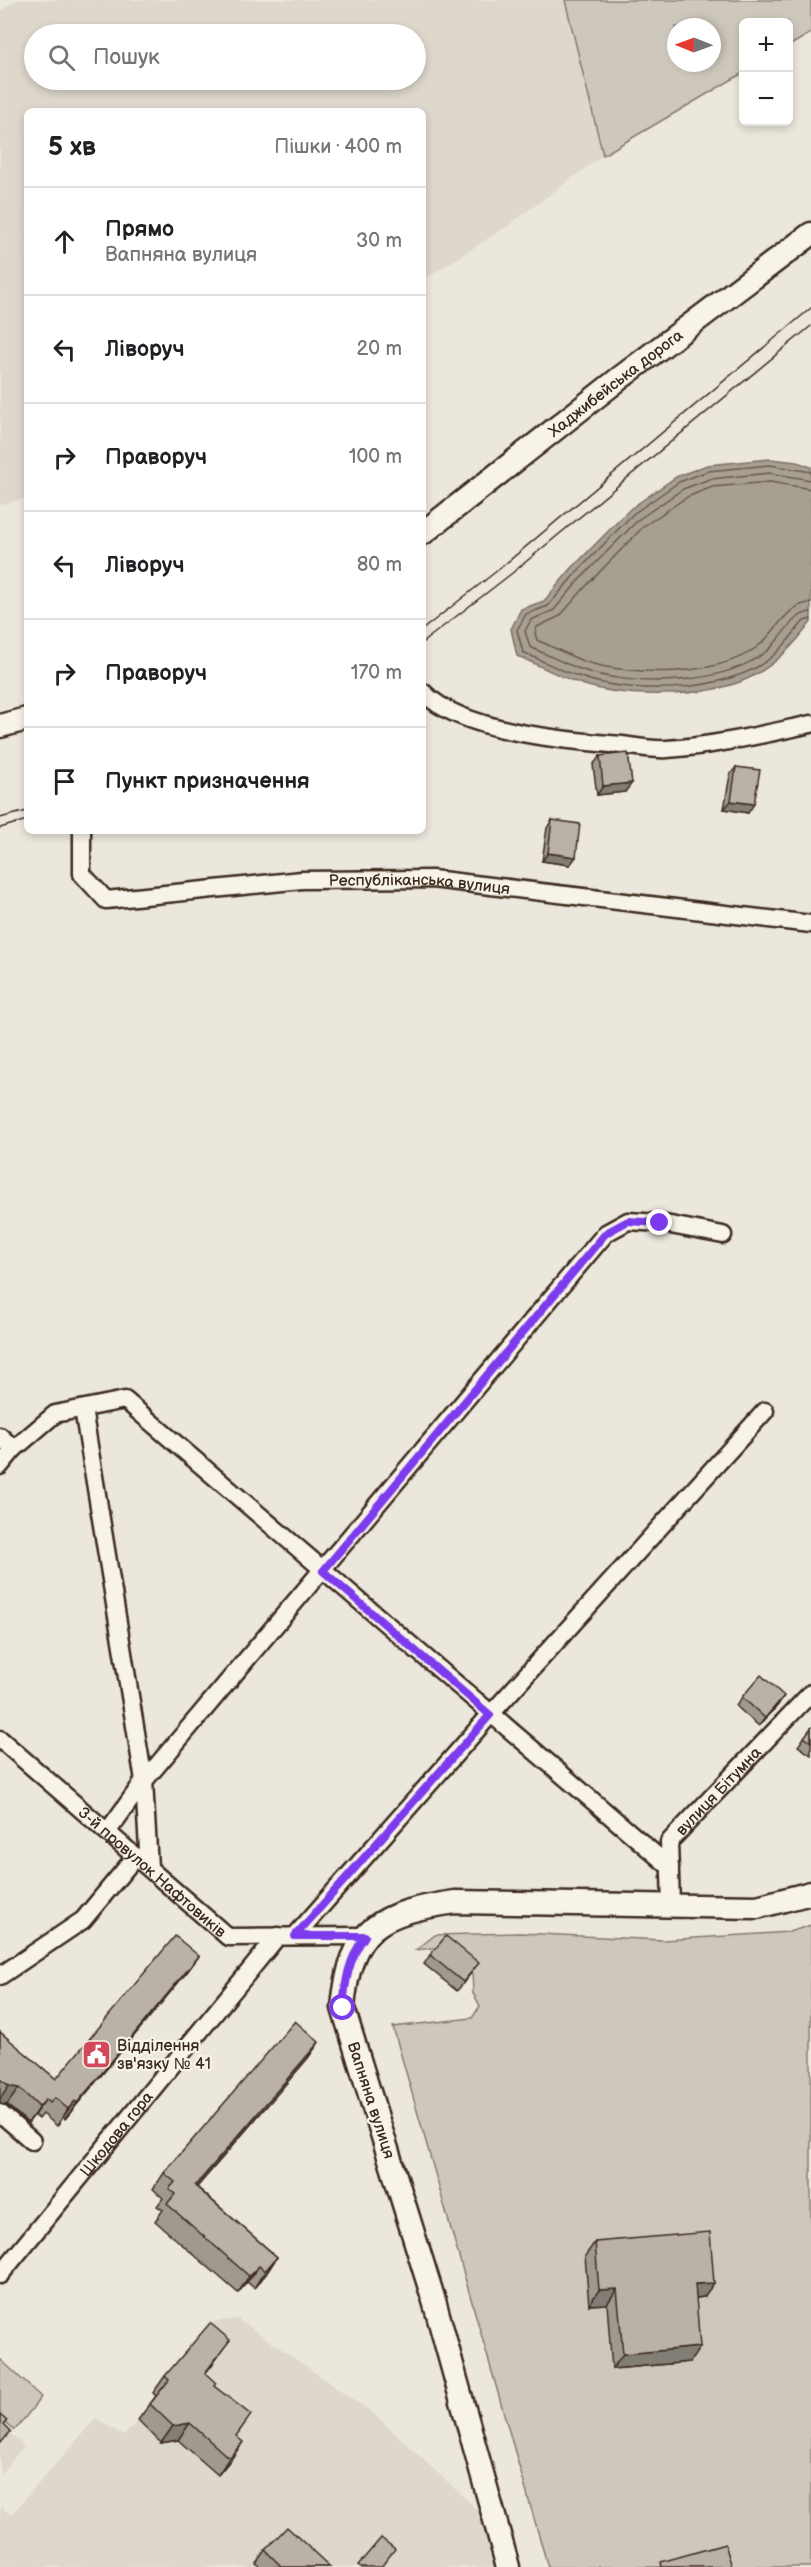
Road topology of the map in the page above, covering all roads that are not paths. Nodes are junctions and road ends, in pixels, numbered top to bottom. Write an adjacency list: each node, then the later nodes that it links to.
1 (811, 234): 2 (street, Хаджибейська дорога)
2 (426, 531)
3 (426, 695): 5 (street)
4 (24, 720): 6 (street)
5 (811, 724)
6 (0, 726)
7 (82, 834): 8 (street, Республіканська вулиця)
8 (811, 924)
9 (723, 1235): 15 (street)
10 (83, 1409): 13 (street); 15 (street); 19 (street)
11 (765, 1411): 17 (street, Шкодова гора)
12 (0, 1436): 13 (street)
13 (14, 1449): 14 (street)
14 (0, 1466)
15 (323, 1571): 17 (street); 19 (street)
16 (811, 1693): 23 (street, вулиця Бітумна)
17 (490, 1715): 23 (street); 26 (street, Шкодова гора)
18 (0, 1739): 20 (street, 3-й провулок Нафтовиків)
19 (144, 1781): 20 (street); 22 (street)
20 (108, 1831): 21 (street, 3-й провулок Нафтовиків)
21 (136, 1856): 22 (street, 3-й провулок Нафтовиків); 28 (street)
22 (149, 1867): 26 (street, 3-й провулок Нафтовиків)
23 (670, 1867): 25 (street, вулиця Бітумна)
24 (811, 1893): 25 (street, Вапняна вулиця)
25 (671, 1905): 27 (street, Вапняна вулиця)
26 (287, 1936): 27 (street, 3-й провулок Нафтовиків); 31 (street, Шкодова гора)
27 (365, 1936): 32 (street, Вапняна вулиця)
28 (0, 1976)
29 (0, 2114): 30 (street)
30 (32, 2141)
31 (0, 2275)
32 (508, 2567)

